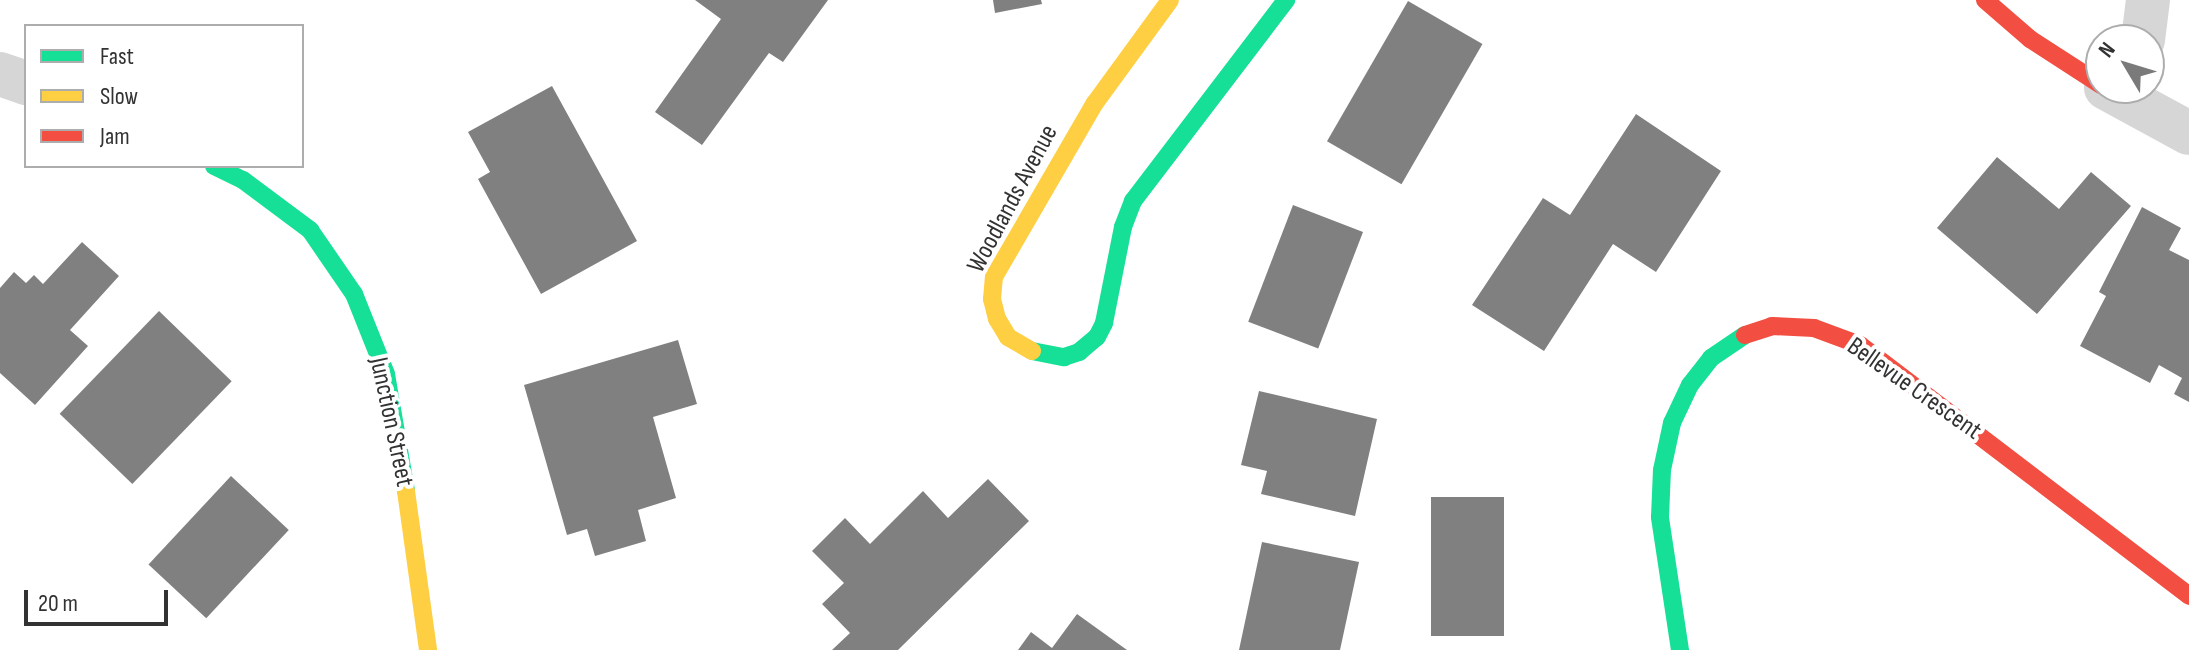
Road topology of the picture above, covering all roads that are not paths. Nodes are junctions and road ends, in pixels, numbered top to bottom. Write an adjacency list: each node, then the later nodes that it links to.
1 (1170, 0): 2 (street, Woodlands Avenue)
2 (1286, 0)
3 (1985, 0): 6 (street)
4 (2148, 0): 5 (street)
5 (2145, 24)
6 (2085, 71)
7 (0, 74): 8 (street)
8 (24, 82)
9 (2140, 104): 10 (street)
10 (2189, 133)
11 (218, 168): 13 (street, Junction Street)
12 (2189, 596): 14 (street, Bellevue Crescent)
13 (428, 650)
14 (1680, 650)

